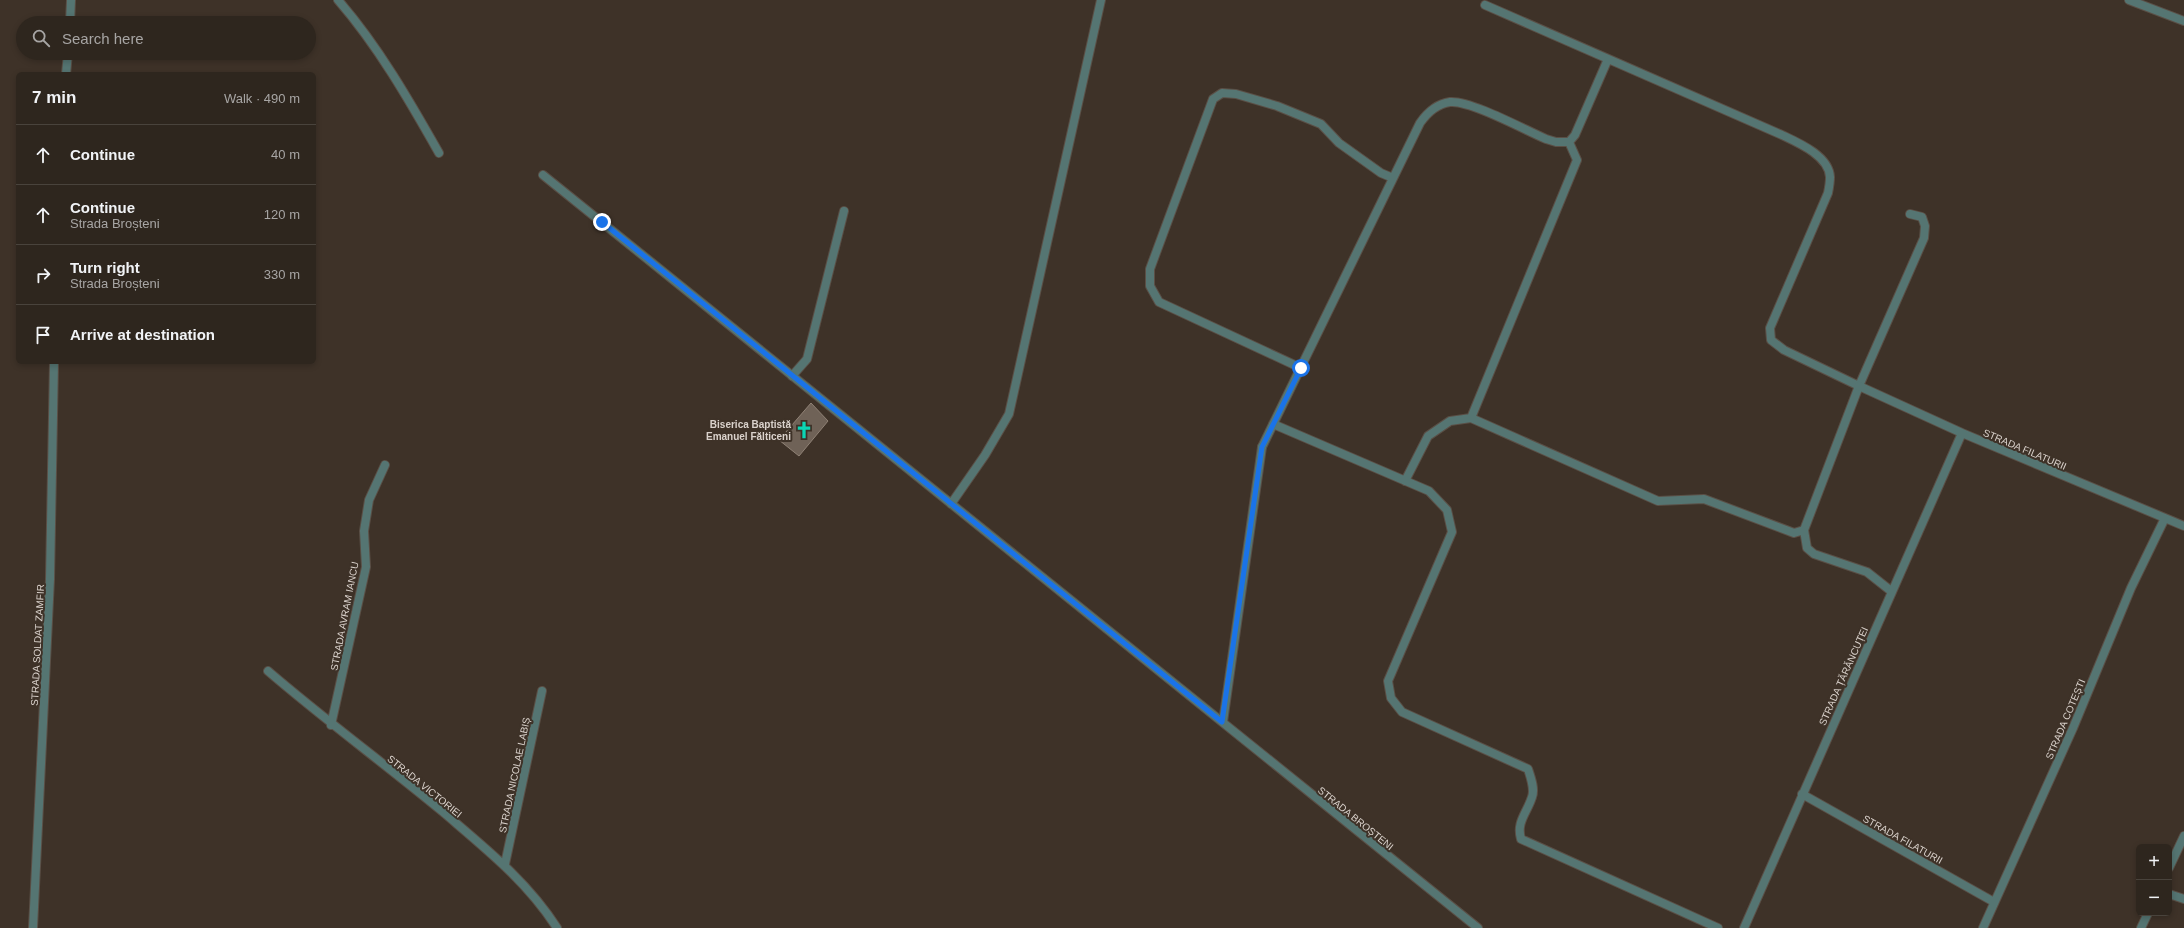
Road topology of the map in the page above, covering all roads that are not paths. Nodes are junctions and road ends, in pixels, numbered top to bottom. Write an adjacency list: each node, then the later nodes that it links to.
1 (71, 0): 6 (street)
2 (338, 0): 12 (street)
3 (1100, 0): 26 (street)
4 (2129, 0): 7 (street)
5 (1485, 5): 8 (street)
6 (70, 16)
7 (2184, 21)
8 (1608, 59): 11 (street); 20 (street, STRADA FILATURII)
9 (67, 60): 10 (street)
10 (66, 72)
11 (1569, 142): 14 (street); 21 (street)
12 (439, 153)
13 (543, 175): 19 (street, STRADA BROȘTENI)
14 (1393, 178): 18 (street); 18 (street)
15 (844, 211): 19 (street)
16 (1910, 214): 20 (street)
17 (54, 364): 43 (street, STRADA SOLDAT ZAMFIR)
18 (1301, 368): 22 (street)
19 (792, 376): 26 (street, STRADA BROȘTENI)
20 (1859, 386): 23 (street, STRADA FILATURII); 29 (street)
21 (1471, 418): 25 (street); 29 (street)
22 (1273, 424): 25 (street); 33 (street)
23 (1962, 433): 27 (street, STRADA FILATURII); 30 (street, STRADA ȚĂRĂNCUȚEI)
24 (385, 465): 34 (street, STRADA AVRAM IANCU)
25 (1405, 481): 46 (street)
26 (951, 504): 33 (street, STRADA BROȘTENI)
27 (2165, 518): 28 (street, STRADA FILATURII); 41 (street, STRADA COTEȘTI)
28 (2184, 526)
29 (1804, 530): 30 (street)
30 (1891, 591): 35 (street, STRADA ȚĂRĂNCUȚEI)
31 (268, 671): 34 (street, STRADA VICTORIEI)
32 (542, 691): 38 (street, STRADA NICOLAE LABIȘ)
33 (1222, 722): 45 (street, STRADA BROȘTENI)
34 (332, 725): 38 (street, STRADA VICTORIEI)
35 (1802, 794): 41 (street, STRADA FILATURII); 47 (street, STRADA ȚĂRĂNCUȚEI)
36 (2184, 836): 37 (street)
37 (2172, 862)
38 (505, 864): 44 (street, STRADA VICTORIEI)
39 (2172, 895): 40 (street)
40 (2184, 900)
41 (1994, 902): 48 (street, STRADA COTEȘTI)
42 (2147, 916): 49 (street)
43 (32, 928)
44 (557, 928)
45 (1478, 928)
46 (1718, 928)
47 (1744, 928)
48 (1983, 928)
49 (2141, 928)

